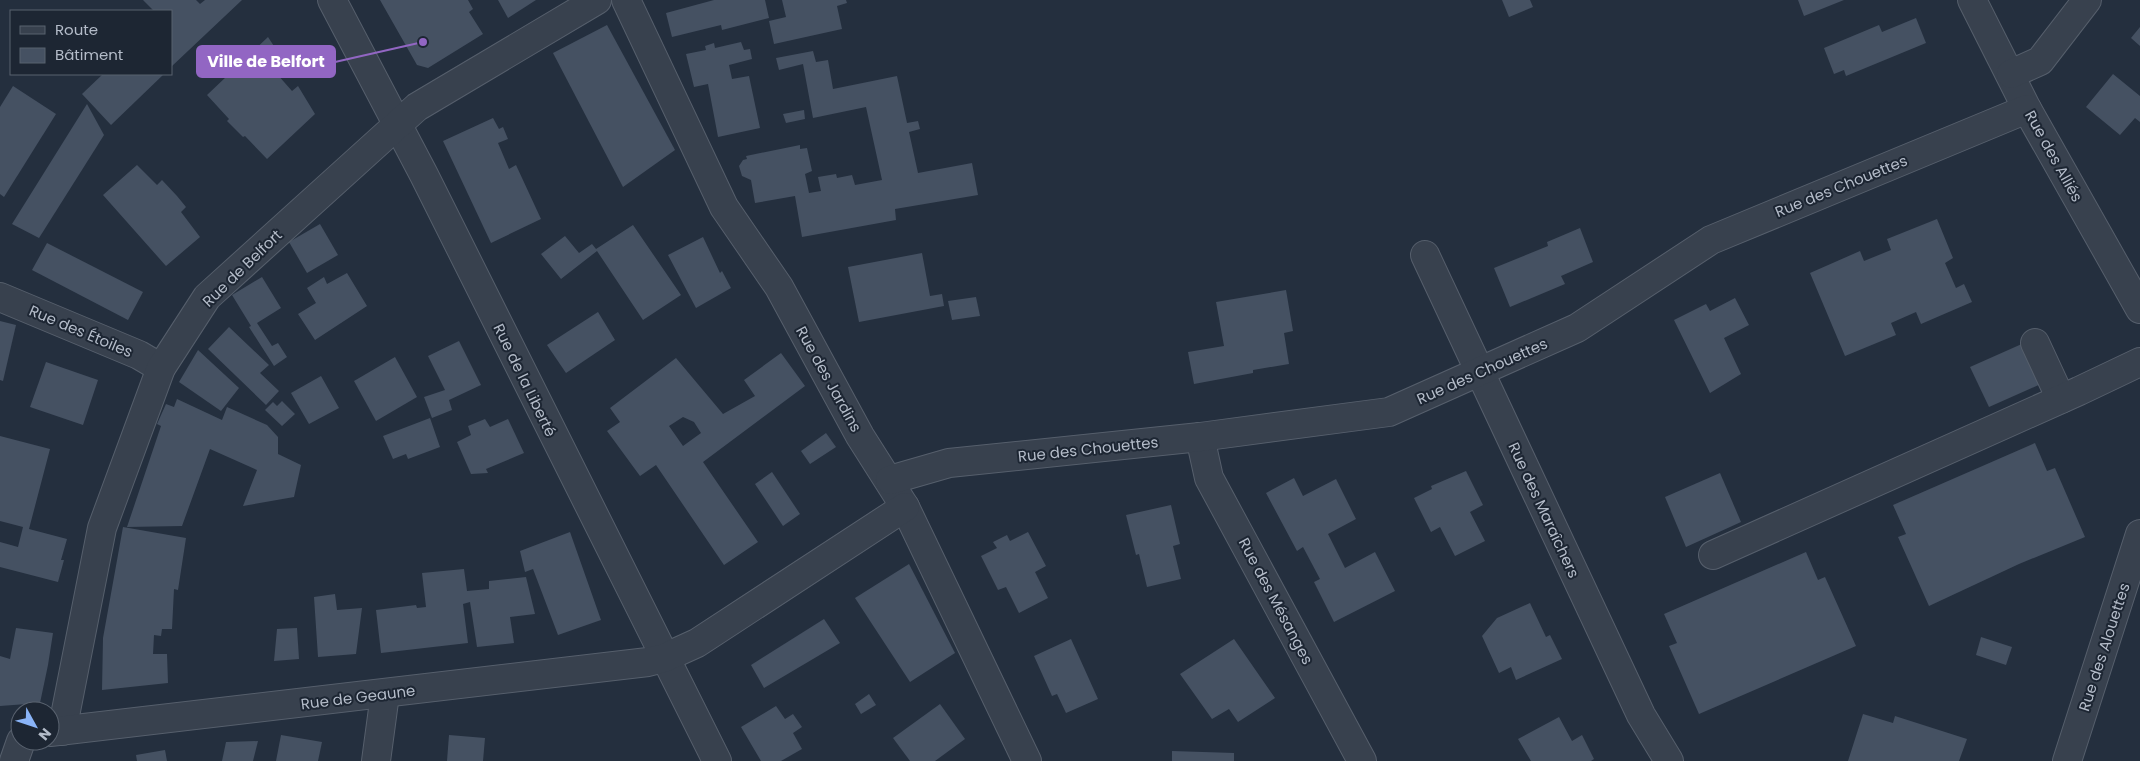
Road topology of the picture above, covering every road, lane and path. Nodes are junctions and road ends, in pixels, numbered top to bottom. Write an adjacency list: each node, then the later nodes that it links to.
1 (332, 0): 8 (street, Rue de la Liberté)
2 (597, 0): 8 (street, Rue de Belfort)
3 (626, 0): 18 (street, Rue des Jardins)
4 (1972, 0): 6 (street, Rue des Alliés)
5 (2087, 0): 6 (street)
6 (2011, 74): 7 (street, Rue des Alliés)
7 (2027, 109): 11 (street, Rue des Alliés); 15 (street, Rue des Chouettes)
8 (397, 123): 14 (street, Rue de Belfort); 22 (street, Rue de la Liberté)
9 (1425, 255): 15 (street, Rue des Maraîchers)
10 (0, 297): 14 (street, Rue des Étoiles)
11 (2140, 309)
12 (2035, 343): 16 (street)
13 (2140, 362): 16 (street)
14 (161, 368): 24 (street, Rue de Belfort)
15 (1480, 372): 17 (street, Rue des Chouettes); 30 (street, Rue des Maraîchers)
16 (2061, 399): 21 (street)
17 (1200, 437): 18 (street, Rue des Chouettes); 29 (street, Rue des Mésanges)
18 (890, 480): 19 (street, Rue des Jardins)
19 (905, 507): 22 (street, Rue de Geaune); 28 (street, Rue des Jardins)
20 (2140, 534): 31 (street, Rue des Alouettes)
21 (1713, 555)
22 (664, 658): 23 (street, Rue de Geaune); 27 (street, Rue de la Liberté)
23 (385, 694): 25 (street, Rue de Geaune); 26 (street)
24 (60, 713)
25 (60, 731)
26 (376, 761)
27 (717, 761)
28 (1027, 761)
29 (1362, 761)
30 (1669, 761)
31 (2067, 761)

